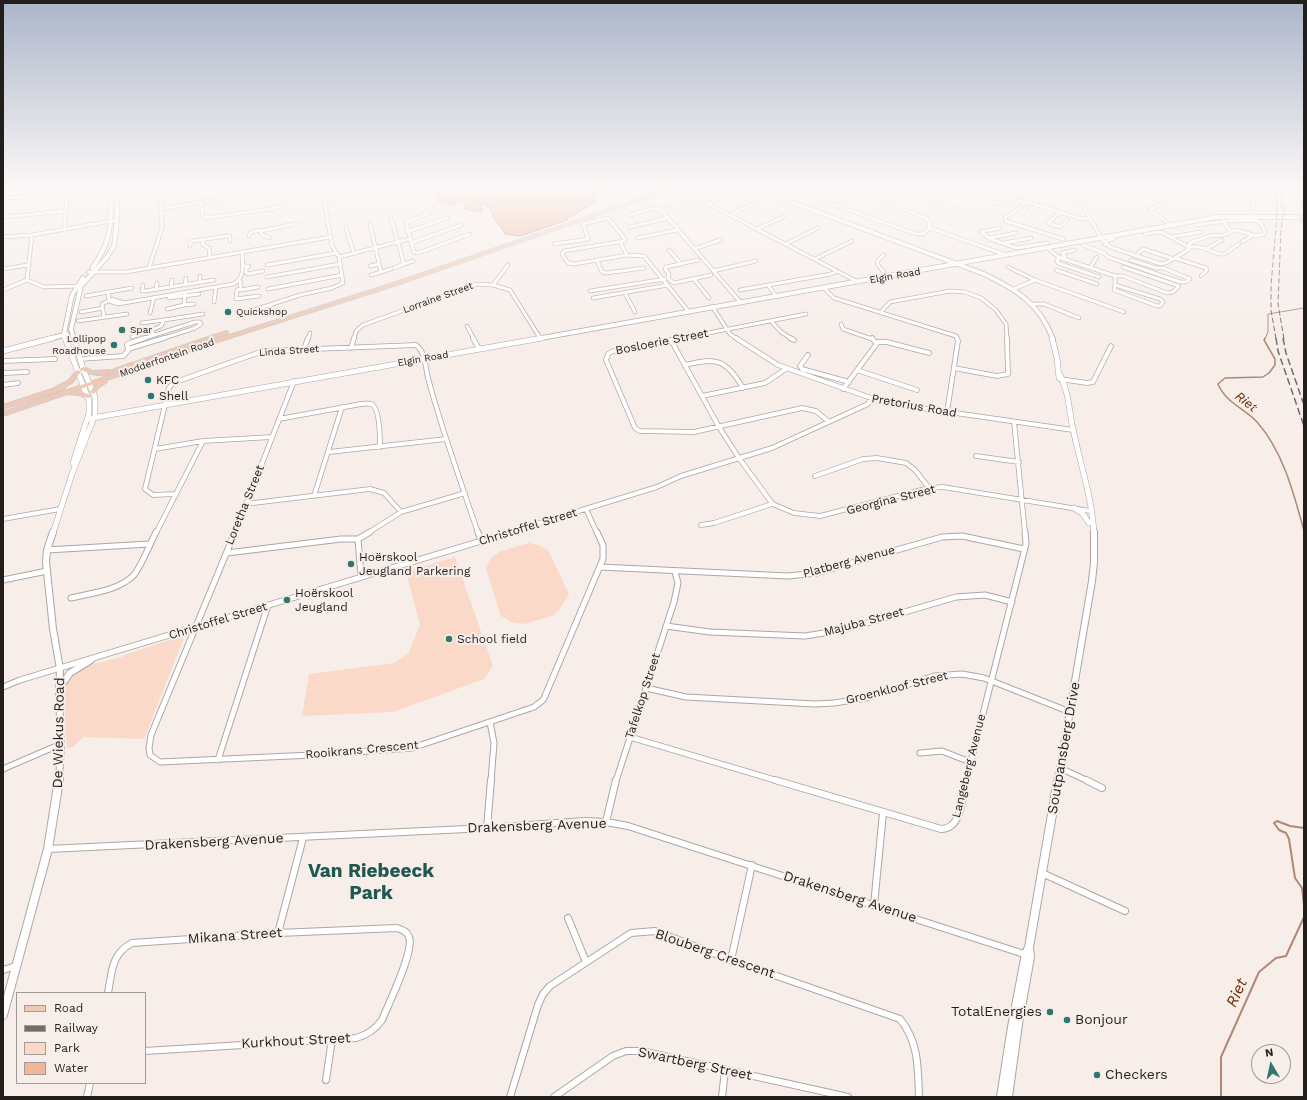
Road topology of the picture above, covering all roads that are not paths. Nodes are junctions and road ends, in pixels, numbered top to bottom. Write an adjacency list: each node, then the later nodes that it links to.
1 (32, 238): 86 (street)
2 (109, 238): 46 (street)
3 (159, 238): 95 (street)
4 (213, 238): 31 (street)
5 (270, 238): 48 (street)
6 (322, 238): 48 (street)
7 (330, 238): 58 (street)
8 (349, 238): 59 (street)
9 (373, 238): 50 (street)
10 (397, 238): 37 (street)
11 (424, 238): 39 (street)
12 (458, 238): 39 (street)
13 (526, 238): 220 (main road, Modderfontein Road)
14 (586, 238): 42 (street)
15 (624, 238): 38 (street)
16 (684, 238): 52 (street)
17 (775, 238): 43 (street)
18 (797, 238): 43 (street)
19 (888, 238): 75 (street, Soutpansberg Drive)
20 (959, 238): 53 (street)
21 (989, 238): 36 (street)
22 (1029, 238): 40 (street)
23 (1099, 238): 33 (street, Elgin Road)
24 (1101, 238): 45 (street)
25 (1112, 238): 45 (street)
26 (1173, 238): 49 (street)
27 (1202, 238): 49 (street)
28 (1248, 238): 54 (street)
29 (116, 239): 46 (street); 71 (street)
30 (409, 239): 37 (street); 39 (street)
31 (202, 240): 47 (street); 66 (street)
32 (720, 240): 52 (street)
33 (1090, 240): 45 (street); 51 (street, Elgin Road)
34 (1222, 240): 54 (street)
35 (852, 241): 74 (street)
36 (996, 241): 40 (street); 53 (street)
37 (398, 242): 50 (street); 82 (street)
38 (620, 242): 61 (street); 72 (street)
39 (411, 243)
40 (1003, 243): 41 (street)
41 (1047, 243)
42 (554, 244)
43 (786, 244): 74 (street)
44 (1083, 245): 85 (street)
45 (1106, 245): 64 (street)
46 (108, 246): 70 (street)
47 (190, 246)
48 (270, 247): 57 (street)
49 (1189, 247): 54 (street); 69 (street)
50 (375, 248): 59 (street); 81 (street)
51 (1048, 248): 63 (street, Elgin Road); 67 (street)
52 (694, 249): 101 (street)
53 (988, 249): 63 (street)
54 (1206, 249)
55 (669, 250): 83 (street)
56 (1075, 250): 93 (street)
57 (242, 252): 66 (street); 89 (street)
58 (336, 253): 65 (street); 87 (street)
59 (354, 253): 65 (street)
60 (1138, 253): 69 (street)
61 (627, 255): 72 (street); 123 (street)
62 (884, 255): 114 (street)
63 (1007, 256): 79 (street, Elgin Road)
64 (1134, 256): 69 (street); 76 (street)
65 (339, 257): 80 (street)
66 (210, 258): 95 (street)
67 (1060, 258): 93 (street); 103 (street)
68 (1097, 258): 93 (street)
69 (1175, 258): 112 (street)
70 (99, 260): 71 (street); 105 (street)
71 (105, 260): 105 (street)
72 (597, 260): 96 (street)
73 (698, 260): 83 (street)
74 (815, 260): 102 (street)
75 (946, 260): 84 (street, Soutpansberg Drive); 91 (street)
76 (1131, 260): 85 (street); 85 (street)
77 (413, 261): 82 (street)
78 (756, 261): 101 (street)
79 (981, 261): 84 (street, Elgin Road); 106 (street)
80 (340, 264): 107 (street); 113 (street)
81 (379, 264): 90 (street); 104 (street)
82 (404, 264): 104 (street)
83 (681, 264): 119 (street)
84 (959, 264): 91 (street, Elgin Road); 106 (street, Soutpansberg Drive)
85 (1127, 264)
86 (28, 265): 97 (street); 121 (street)
87 (267, 265)
88 (508, 265): 133 (street)
89 (242, 266): 100 (street); 125 (street)
90 (370, 266)
91 (946, 267): 114 (street, Elgin Road)
92 (1008, 267): 124 (street)
93 (1091, 267): 111 (street)
94 (1123, 267): 99 (street)
95 (149, 268): 105 (street)
96 (644, 268)
97 (3, 270)
98 (1056, 270): 115 (street)
99 (1131, 270): 117 (street); 117 (street)
100 (263, 271)
101 (713, 271): 163 (street)
102 (837, 271): 127 (street); 135 (street)
103 (1081, 271): 115 (street); 116 (street)
104 (381, 272): 108 (street)
105 (91, 273): 137 (street); 138 (street)
106 (984, 274): 145 (street, Soutpansberg Drive)
107 (342, 275): 144 (street); 172 (street)
108 (371, 275)
109 (711, 275): 120 (street)
110 (200, 276): 126 (street)
111 (1115, 276): 117 (street); 136 (street)
112 (1201, 276)
113 (267, 277)
114 (888, 277): 127 (street, Elgin Road)
115 (1077, 277): 130 (street)
116 (1099, 277)
117 (1126, 277)
118 (186, 278): 132 (street)
119 (668, 278): 120 (street); 123 (street)
120 (694, 279): 159 (street)
121 (27, 280): 138 (street); 146 (street)
122 (172, 280): 139 (street)
123 (663, 280): 134 (street); 150 (street)
124 (1035, 280): 145 (street); 175 (street)
125 (240, 281): 129 (street); 143 (street)
126 (200, 282): 129 (street); 132 (street)
127 (858, 282): 142 (street, Elgin Road)
128 (157, 283): 147 (street)
129 (214, 284): 152 (street); 162 (street)
130 (1097, 284)
131 (143, 285): 147 (street)
132 (186, 285): 139 (street)
133 (492, 285): 196 (street, Lorraine Street); 202 (street, Lorraine Street)
134 (668, 285): 151 (street); 170 (street)
135 (768, 285): 148 (street); 156 (street)
136 (1115, 285): 136 (street)
137 (82, 286): 138 (street); 191 (street)
138 (76, 287): 188 (street)
139 (171, 287): 147 (street)
140 (258, 287): 143 (street)
141 (132, 288): 149 (street)
142 (824, 288): 156 (street, Elgin Road); 174 (street)
143 (240, 289): 155 (street)
144 (268, 289)
145 (1014, 289): 165 (street, Soutpansberg Drive)
146 (3, 290)
147 (156, 290)
148 (740, 290)
149 (108, 292): 154 (street); 160 (street)
150 (590, 292)
151 (625, 292): 158 (street); 173 (street)
152 (185, 294): 153 (street); 157 (street); 161 (street); 166 (street)
153 (199, 294)
154 (86, 296)
155 (259, 296)
156 (776, 296): 163 (street, Elgin Road)
157 (169, 298)
158 (594, 298)
159 (709, 298)
160 (109, 299): 161 (street); 168 (street)
161 (154, 299): 176 (street)
162 (214, 302)
163 (741, 302): 167 (street, Elgin Road)
164 (194, 304): 166 (street)
165 (1033, 304): 181 (street); 221 (street, Soutpansberg Drive)
166 (184, 305): 169 (street)
167 (712, 307): 170 (street, Elgin Road); 189 (street, Pretorius Road)
168 (103, 308): 171 (street); 180 (street)
169 (167, 309)
170 (686, 311): 196 (street, Elgin Road)
171 (81, 312)
172 (248, 312)
173 (635, 312)
174 (881, 312): 214 (street); 214 (street)
175 (1124, 312)
176 (150, 313)
177 (127, 314): 180 (street)
178 (203, 314): 182 (street)
179 (806, 314): 184 (street, Bosloerie Street)
180 (104, 317): 183 (street)
181 (1079, 318)
182 (164, 320): 185 (street); 190 (street)
183 (78, 321)
184 (771, 321): 189 (street, Bosloerie Street); 199 (street)
185 (142, 323)
186 (841, 324): 200 (street)
187 (467, 326): 203 (street)
188 (66, 328): 194 (street); 197 (street)
189 (726, 329): 198 (street, Bosloerie Street); 215 (street, Pretorius Road)
190 (152, 330): 193 (street); 195 (street)
191 (71, 333): 194 (street); 211 (street)
192 (310, 333): 205 (street)
193 (154, 335): 204 (street); 204 (street)
194 (65, 337): 197 (street); 216 (street)
195 (132, 337)
196 (540, 338): 203 (street, Elgin Road)
197 (42, 340): 206 (street)
198 (671, 340): 213 (street); 244 (street, Bosloerie Street)
199 (794, 340)
200 (876, 343): 207 (street); 217 (street)
201 (1111, 346): 221 (street)
202 (352, 348): 205 (street, Linda Street); 209 (street, Linda Street)
203 (478, 348): 209 (street, Elgin Road)
204 (128, 349): 211 (street)
205 (304, 349): 234 (street, Linda Street)
206 (3, 350)
207 (929, 353)
208 (808, 355): 223 (street)
209 (423, 358): 222 (street, Elgin Road); 247 (street)
210 (55, 359): 212 (street)
211 (80, 359): 216 (street)
212 (3, 361)
213 (685, 365): 227 (street); 232 (street)
214 (954, 368): 237 (street)
215 (786, 369): 227 (street); 228 (street, Pretorius Road)
216 (80, 370): 220 (main road); 224 (street, De Wiekus Road); 235 (main road)
217 (857, 370): 223 (street); 229 (street)
218 (27, 372): 219 (street)
219 (3, 373)
220 (111, 374): 224 (main road, Modderfontein Road); 230 (main road)
221 (1060, 377): 245 (street, Soutpansberg Drive)
222 (294, 382): 234 (street, Elgin Road); 241 (street, Loretha Street)
223 (849, 382): 228 (street)
224 (85, 383): 230 (street, De Wiekus Road); 231 (main road, Modderfontein Road); 235 (main road, Modderfontein Road)
225 (18, 384): 226 (street)
226 (3, 385)
227 (743, 388): 232 (street)
228 (843, 389): 233 (street, Pretorius Road)
229 (917, 390)
230 (91, 394): 231 (main road); 239 (street, De Wiekus Road); 240 (street, De Wiekus Road)
231 (54, 396): 238 (main road, Modderfontein Road)
232 (702, 396): 244 (street)
233 (871, 398): 237 (street, Pretorius Road); 242 (street, Christoffel Street)
234 (166, 405): 240 (street, Elgin Road); 250 (street, Linda Street)
235 (3, 407)
236 (342, 408): 241 (street); 249 (street); 251 (street)
237 (947, 412): 243 (street, Pretorius Road)
238 (3, 414)
239 (87, 417): 240 (street, Elgin Road); 255 (street, De Wiekus Road)
240 (94, 417): 255 (street, De Wiekus Road)
241 (279, 419): 246 (street, Loretha Street)
242 (829, 422): 244 (street, Bosloerie Street); 253 (street, Christoffel Street)
243 (1014, 422): 245 (street, Pretorius Road); 254 (street, Langeberg Avenue)
244 (719, 427): 253 (street)
245 (1071, 430): 267 (street, Soutpansberg Drive)
246 (272, 438): 248 (street); 262 (street, Loretha Street)
247 (446, 439): 249 (street); 258 (street)
248 (203, 441): 250 (street); 259 (street)
249 (380, 447): 251 (street)
250 (155, 449): 259 (street, Linda Street)
251 (329, 452): 260 (street)
252 (976, 456): 254 (street)
253 (739, 458): 263 (street); 266 (street, Christoffel Street)
254 (1019, 462): 261 (street, Langeberg Avenue)
255 (72, 474): 265 (street, De Wiekus Road)
256 (815, 476): 257 (street)
257 (929, 488): 261 (street, Georgina Street); 263 (street, Georgina Street)
258 (464, 492): 268 (street); 273 (street)
259 (175, 494): 274 (street)
260 (314, 496): 262 (street); 268 (street)
261 (1022, 500): 264 (street, Georgina Street); 276 (street, Langeberg Avenue)
262 (246, 504): 278 (street, Loretha Street)
263 (772, 504): 271 (street)
264 (1074, 508): 267 (street, Georgina Street); 270 (street)
265 (60, 509): 269 (street); 277 (street, De Wiekus Road)
266 (586, 509): 273 (street, Christoffel Street); 279 (street, Rooikrans Crescent)
267 (1089, 510): 270 (street, Soutpansberg Drive); 275 (street, Soutpansberg Drive)
268 (401, 512): 272 (street)
269 (3, 518)
270 (1089, 523): 275 (street, Soutpansberg Drive)
271 (701, 525)
272 (358, 539): 278 (street); 282 (street)
273 (481, 541): 282 (street, Christoffel Street)
274 (149, 544): 277 (street); 284 (street)
275 (1094, 548): 295 (street, Soutpansberg Drive)
276 (1024, 549): 281 (street, Platberg Avenue); 285 (street, Langeberg Avenue)
277 (47, 550): 280 (street, De Wiekus Road)
278 (227, 553): 288 (street, Loretha Street)
279 (600, 567): 281 (street, Platberg Avenue); 296 (street, Rooikrans Crescent)
280 (47, 571): 283 (street); 290 (street, De Wiekus Road)
281 (675, 572): 287 (street, Tafelkop Street)
282 (361, 577): 286 (street, Christoffel Street)
283 (3, 580)
284 (71, 598)
285 (1012, 602): 287 (street, Majuba Street); 291 (street, Langeberg Avenue)
286 (268, 605): 288 (street, Christoffel Street); 300 (street)
287 (666, 626): 294 (street, Tafelkop Street)
288 (195, 628): 289 (street, Christoffel Street); 300 (street, Rooikrans Crescent)
289 (91, 660): 290 (street, Christoffel Street); 293 (street)
290 (60, 669): 292 (street, Christoffel Street); 293 (street, De Wiekus Road)
291 (991, 680): 294 (street, Groenkloof Street); 295 (street, Groenkloof Street); 301 (street, Langeberg Avenue)
292 (3, 687)
293 (59, 687): 298 (street, De Wiekus Road)
294 (646, 688): 297 (street, Tafelkop Street)
295 (1070, 712): 303 (street, Soutpansberg Drive)
296 (490, 722): 300 (street, Rooikrans Crescent); 307 (street)
297 (630, 737): 305 (street, Langeberg Avenue); 306 (street, Tafelkop Street)
298 (61, 744): 302 (street); 309 (street, De Wiekus Road)
299 (920, 753): 301 (street)
300 (218, 760)
301 (970, 762): 305 (street, Langeberg Avenue)
302 (3, 768)
303 (1060, 768): 304 (street); 311 (street, Soutpansberg Drive)
304 (1102, 788)
305 (883, 813): 312 (street)
306 (606, 822): 307 (street, Drakensberg Avenue); 310 (street, Drakensberg Avenue)
307 (487, 828): 308 (street, Drakensberg Avenue)
308 (303, 838): 309 (street, Drakensberg Avenue); 316 (street)
309 (48, 849): 320 (street, De Wiekus Road)
310 (752, 865): 312 (street, Drakensberg Avenue); 318 (street)
311 (1042, 874): 313 (street); 317 (street, Soutpansberg Drive)
312 (874, 905): 317 (street, Drakensberg Avenue)
313 (1125, 912)
314 (568, 918): 319 (street)
315 (397, 928): 316 (street, Mikana Street); 324 (street, Kurkhout Street)
316 (278, 933): 322 (street, Mikana Street)
317 (1028, 953): 335 (street, Soutpansberg Drive); 336 (street, Soutpansberg Drive)
318 (731, 960): 319 (street, Blouberg Crescent); 334 (street, Blouberg Crescent)
319 (586, 962): 330 (street, Blouberg Crescent)
320 (16, 966): 321 (street); 323 (street, De Wiekus Road)
321 (3, 970)
322 (108, 992)
323 (3, 1014)
324 (332, 1039): 325 (street, Kurkhout Street); 327 (street)
325 (146, 1051)
326 (725, 1070): 331 (street, Swartberg Street); 332 (street); 333 (street, Swartberg Street)
327 (326, 1080)
328 (90, 1084): 329 (street)
329 (87, 1097)
330 (510, 1097)
331 (554, 1097)
332 (722, 1097)
333 (848, 1097)
334 (919, 1097)
335 (1001, 1097)
336 (1008, 1097)

